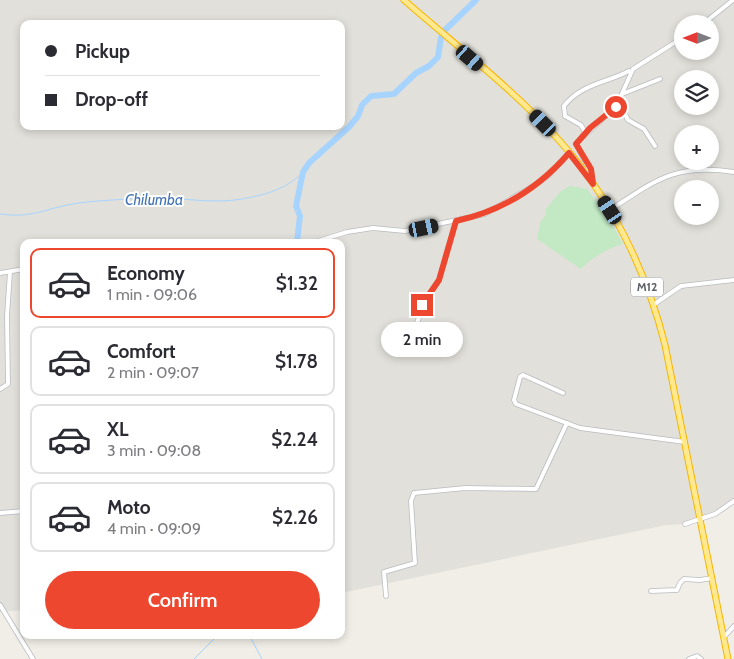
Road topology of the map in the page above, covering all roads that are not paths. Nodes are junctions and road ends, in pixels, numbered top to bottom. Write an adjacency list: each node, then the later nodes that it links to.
1 (404, 0): 11 (highway, M12)
2 (733, 0): 3 (street)
3 (715, 15)
4 (674, 43): 5 (street)
5 (631, 70): 7 (street); 9 (street)
6 (660, 78): 7 (street)
7 (622, 94): 8 (street)
8 (619, 102): 9 (street); 10 (street)
9 (586, 132): 13 (street)
10 (655, 146)
11 (569, 153): 13 (highway, M12); 15 (street)
12 (734, 172): 14 (street)
13 (593, 184): 14 (highway, M12)
14 (610, 210): 21 (highway, M12)
15 (456, 221): 16 (street); 22 (street)
16 (325, 239)
17 (20, 270): 18 (street)
18 (10, 272): 19 (street); 23 (street)
19 (0, 273)
20 (734, 280): 21 (street)
21 (653, 305): 26 (highway, M12)
22 (417, 323)
23 (0, 388)
24 (562, 393): 25 (street)
25 (567, 423): 26 (street); 36 (street)
26 (685, 442): 32 (highway, M12)
27 (734, 501): 28 (street)
28 (728, 506): 29 (street); 32 (street)
29 (734, 508)
30 (20, 511): 31 (street)
31 (0, 513)
32 (701, 520): 33 (street); 34 (highway, M12)
33 (685, 524)
34 (712, 578): 35 (street); 40 (highway, M12)
35 (651, 591)
36 (386, 596)
37 (0, 605): 38 (street)
38 (2, 611): 41 (street)
39 (734, 626): 40 (street)
40 (724, 637): 46 (highway, M12)
41 (20, 639)
42 (20, 639): 43 (street)
43 (33, 659)
44 (689, 659): 45 (street)
45 (701, 659)
46 (728, 659)

